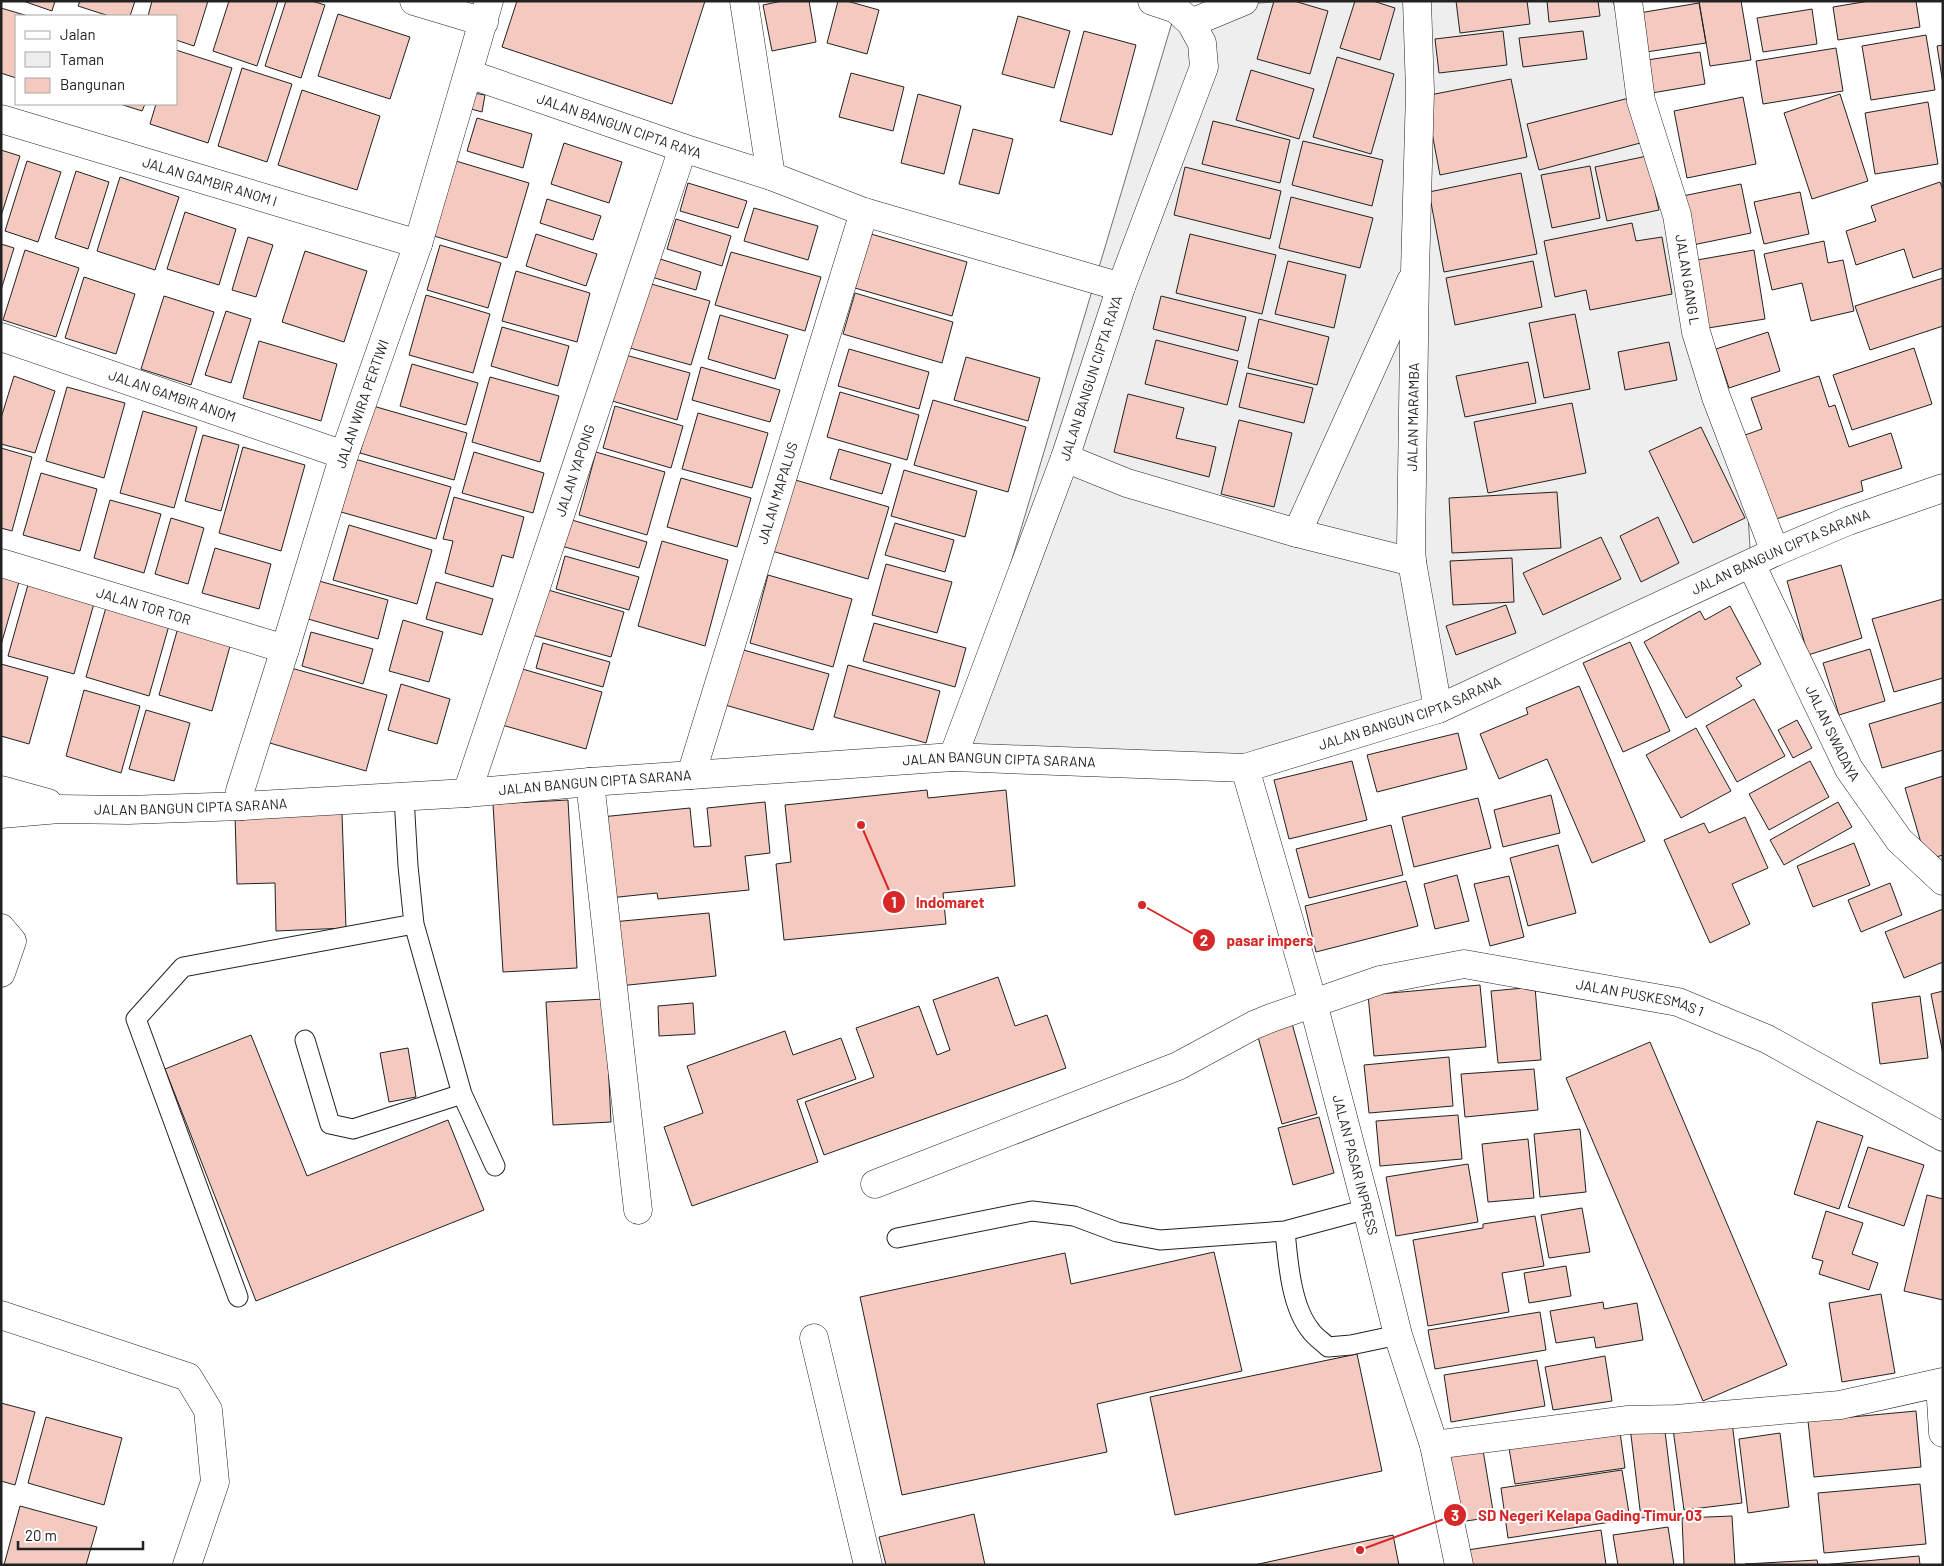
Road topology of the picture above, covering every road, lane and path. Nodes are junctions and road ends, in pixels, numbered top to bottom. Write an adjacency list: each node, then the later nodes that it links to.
1 (414, 1): 7 (street)
2 (744, 1): 12 (street)
3 (1152, 1): 8 (street)
4 (1244, 1): 8 (street)
5 (1417, 1): 15 (street, JALAN MARAMBA)
6 (1628, 1): 22 (street, JALAN GANG L)
7 (486, 12): 9 (street, JALAN WIRA PERTIWI)
8 (1191, 23): 16 (street)
9 (469, 74): 11 (street, JALAN BANGUN CIPTA RAYA); 14 (street, JALAN WIRA PERTIWI)
10 (1, 119): 14 (street, JALAN GAMBIR ANOM I)
11 (682, 148): 12 (street, JALAN BANGUN CIPTA RAYA); 33 (street, JALAN YAPONG)
12 (771, 176): 13 (street, JALAN BANGUN CIPTA RAYA)
13 (864, 212): 16 (street, JALAN BANGUN CIPTA RAYA); 30 (street, JALAN MAPALUS)
14 (418, 244): 18 (street, JALAN WIRA PERTIWI)
15 (1415, 272): 21 (street, JALAN MARAMBA); 23 (street, JALAN MARAMBA)
16 (1121, 287): 19 (street, JALAN BANGUN CIPTA RAYA)
17 (1, 338): 18 (street, JALAN GAMBIR ANOM)
18 (344, 455): 26 (street, JALAN WIRA PERTIWI)
19 (1065, 458): 21 (street); 28 (street, JALAN BANGUN CIPTA RAYA)
20 (1943, 488): 22 (street, JALAN BANGUN CIPTA SARANA)
21 (1297, 533): 23 (street)
22 (1775, 552): 25 (street, JALAN BANGUN CIPTA SARANA)
23 (1412, 562): 27 (street, JALAN MARAMBA)
24 (1, 563): 26 (street, JALAN TOR TOR)
25 (1751, 564): 27 (street, JALAN BANGUN CIPTA SARANA); 38 (street, JALAN SWADAYA)
26 (285, 649): 35 (street, JALAN WIRA PERTIWI)
27 (1438, 708): 29 (street, JALAN BANGUN CIPTA SARANA)
28 (953, 757): 29 (street, JALAN BANGUN CIPTA SARANA); 30 (street, JALAN BANGUN CIPTA SARANA)
29 (1245, 768): 42 (street, JALAN PASAR INPRESS)
30 (691, 775): 31 (street, JALAN BANGUN CIPTA SARANA)
31 (590, 782): 33 (street, JALAN BANGUN CIPTA SARANA); 49 (street)
32 (1, 790): 36 (street)
33 (467, 793): 34 (street, JALAN BANGUN CIPTA SARANA)
34 (404, 796): 35 (street, JALAN BANGUN CIPTA SARANA); 39 (lane)
35 (242, 806): 36 (street, JALAN BANGUN CIPTA SARANA)
36 (59, 809): 37 (street, JALAN BANGUN CIPTA SARANA)
37 (1, 814)
38 (1943, 882)
39 (414, 924): 44 (lane); 52 (lane)
40 (1, 928): 41 (street)
41 (1, 972)
42 (1313, 1003): 45 (street, JALAN PUSKESMAS 1); 47 (street, JALAN PUSKESMAS 1); 48 (street, JALAN PASAR INPRESS)
43 (305, 1040): 44 (lane)
44 (462, 1094): 46 (lane)
45 (1943, 1137)
46 (495, 1166)
47 (875, 1184)
48 (1367, 1209): 50 (lane); 54 (street, JALAN PASAR INPRESS)
49 (638, 1210)
50 (1285, 1231): 51 (lane); 54 (lane)
51 (897, 1238)
52 (238, 1297)
53 (1, 1315): 59 (street)
54 (1398, 1336): 58 (street, JALAN PASAR INPRESS)
55 (814, 1338): 60 (street)
56 (1941, 1383): 57 (street); 58 (street)
57 (1943, 1433)
58 (1434, 1445): 61 (street, JALAN PASAR INPRESS)
59 (187, 1565)
60 (868, 1565)
61 (1458, 1565)

